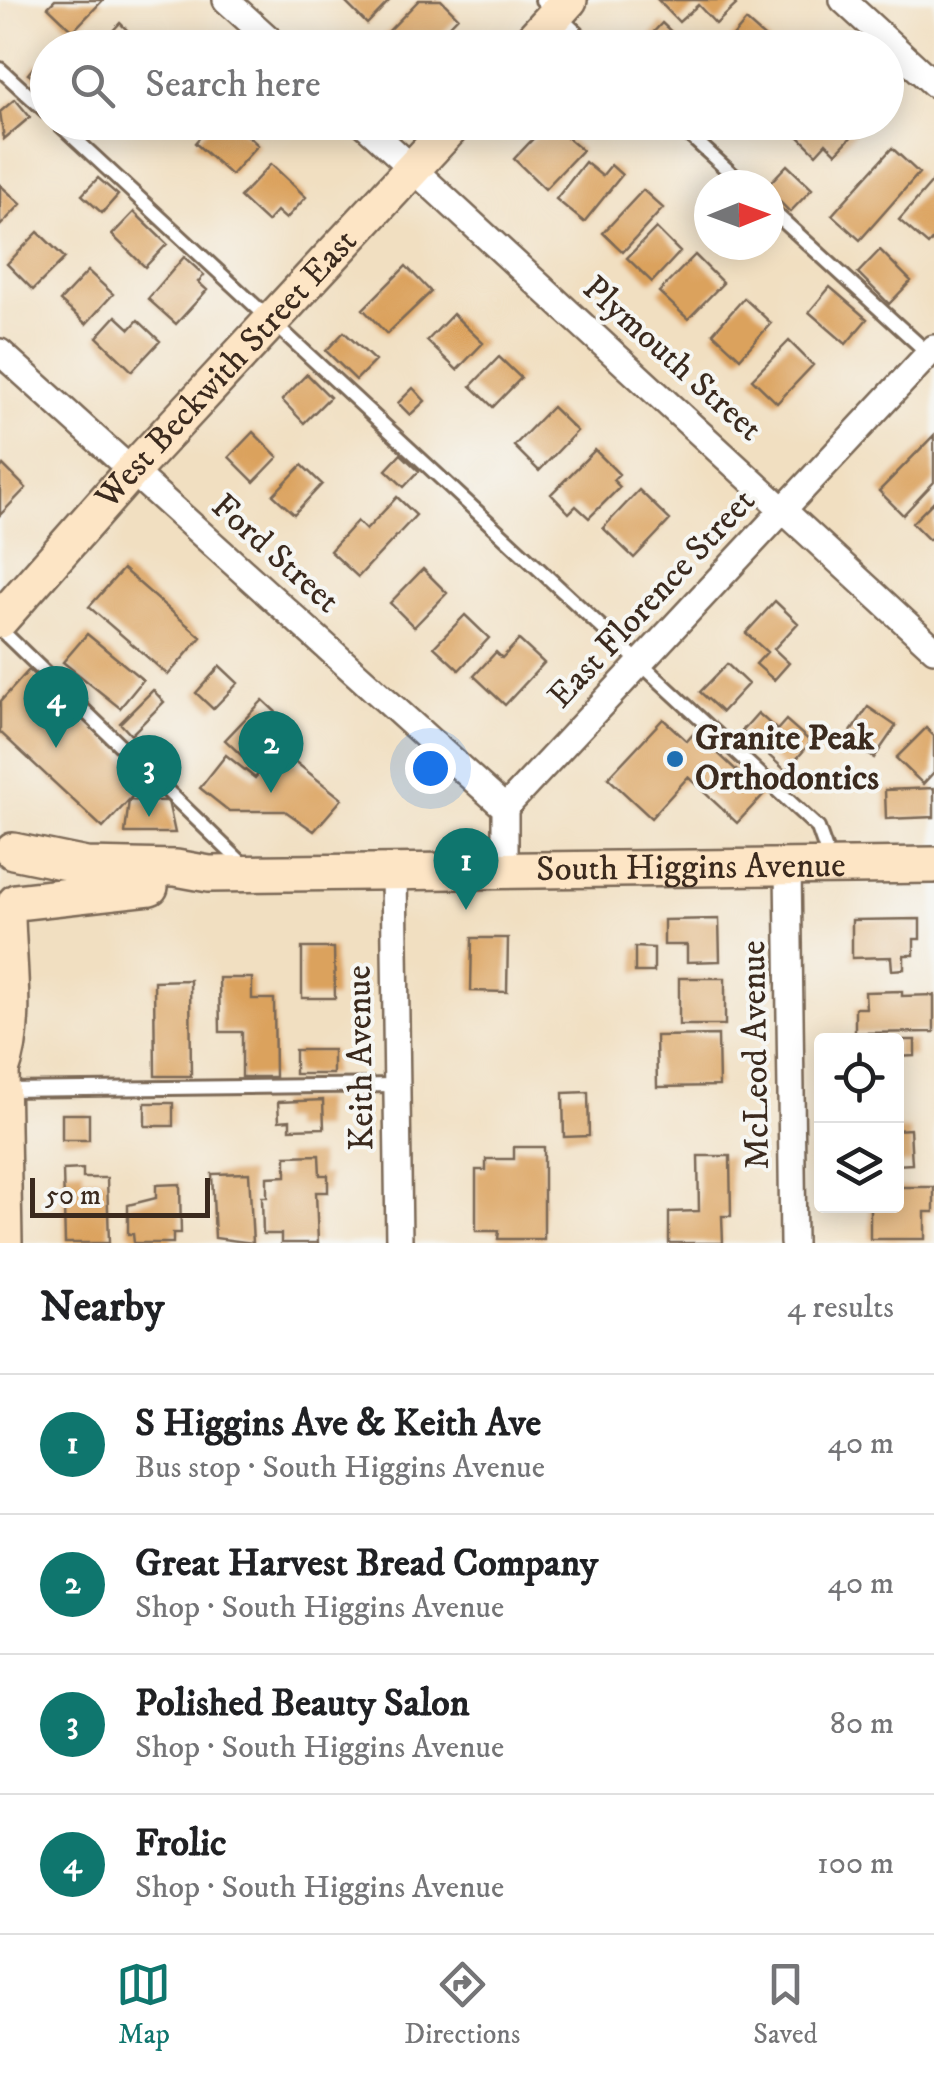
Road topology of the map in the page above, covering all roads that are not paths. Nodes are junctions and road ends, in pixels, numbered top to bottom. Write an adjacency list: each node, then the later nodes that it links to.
1 (226, 0): 4 (street)
2 (843, 0): 7 (street)
3 (556, 4): 5 (main road); 6 (lane)
4 (259, 30)
5 (538, 30)
6 (578, 30)
7 (876, 30)
8 (904, 56): 10 (street)
9 (0, 69): 11 (lane)
10 (934, 84)
11 (30, 96)
12 (77, 140): 19 (lane)
13 (382, 140): 16 (street, Plymouth Street)
14 (440, 140): 16 (main road, West Beckwith Street East)
15 (695, 140): 17 (lane)
16 (413, 169): 19 (main road, West Beckwith Street East); 23 (street, Plymouth Street)
17 (728, 170)
18 (784, 221): 21 (lane)
19 (270, 322): 22 (main road, West Beckwith Street East); 27 (lane)
20 (0, 352): 22 (street, Ford Street)
21 (932, 354): 23 (street, East Florence Street)
22 (130, 472): 24 (main road, West Beckwith Street East); 28 (street, Ford Street)
23 (785, 509): 26 (street, Plymouth Street); 27 (street, East Florence Street)
24 (0, 620)
25 (0, 629): 35 (lane)
26 (934, 649)
27 (642, 661): 28 (street, East Florence Street); 31 (lane)
28 (505, 808): 33 (street)
29 (6, 844): 36 (main road, South Higgins Avenue); 37 (main road)
30 (934, 865): 31 (main road, South Higgins Avenue)
31 (832, 866): 32 (main road, South Higgins Avenue)
32 (788, 867): 33 (main road, South Higgins Avenue); 43 (street, McLeod Avenue)
33 (505, 870): 34 (main road, South Higgins Avenue)
34 (394, 872): 35 (main road, South Higgins Avenue); 39 (street, Keith Avenue)
35 (252, 873): 36 (main road, South Higgins Avenue)
36 (209, 874): 37 (main road, South Higgins Avenue)
37 (8, 914): 38 (main road)
38 (0, 1071): 40 (main road)
39 (397, 1085): 40 (lane); 42 (street, Keith Avenue)
40 (0, 1090): 41 (main road)
41 (4, 1243)
42 (399, 1243)
43 (792, 1243)

